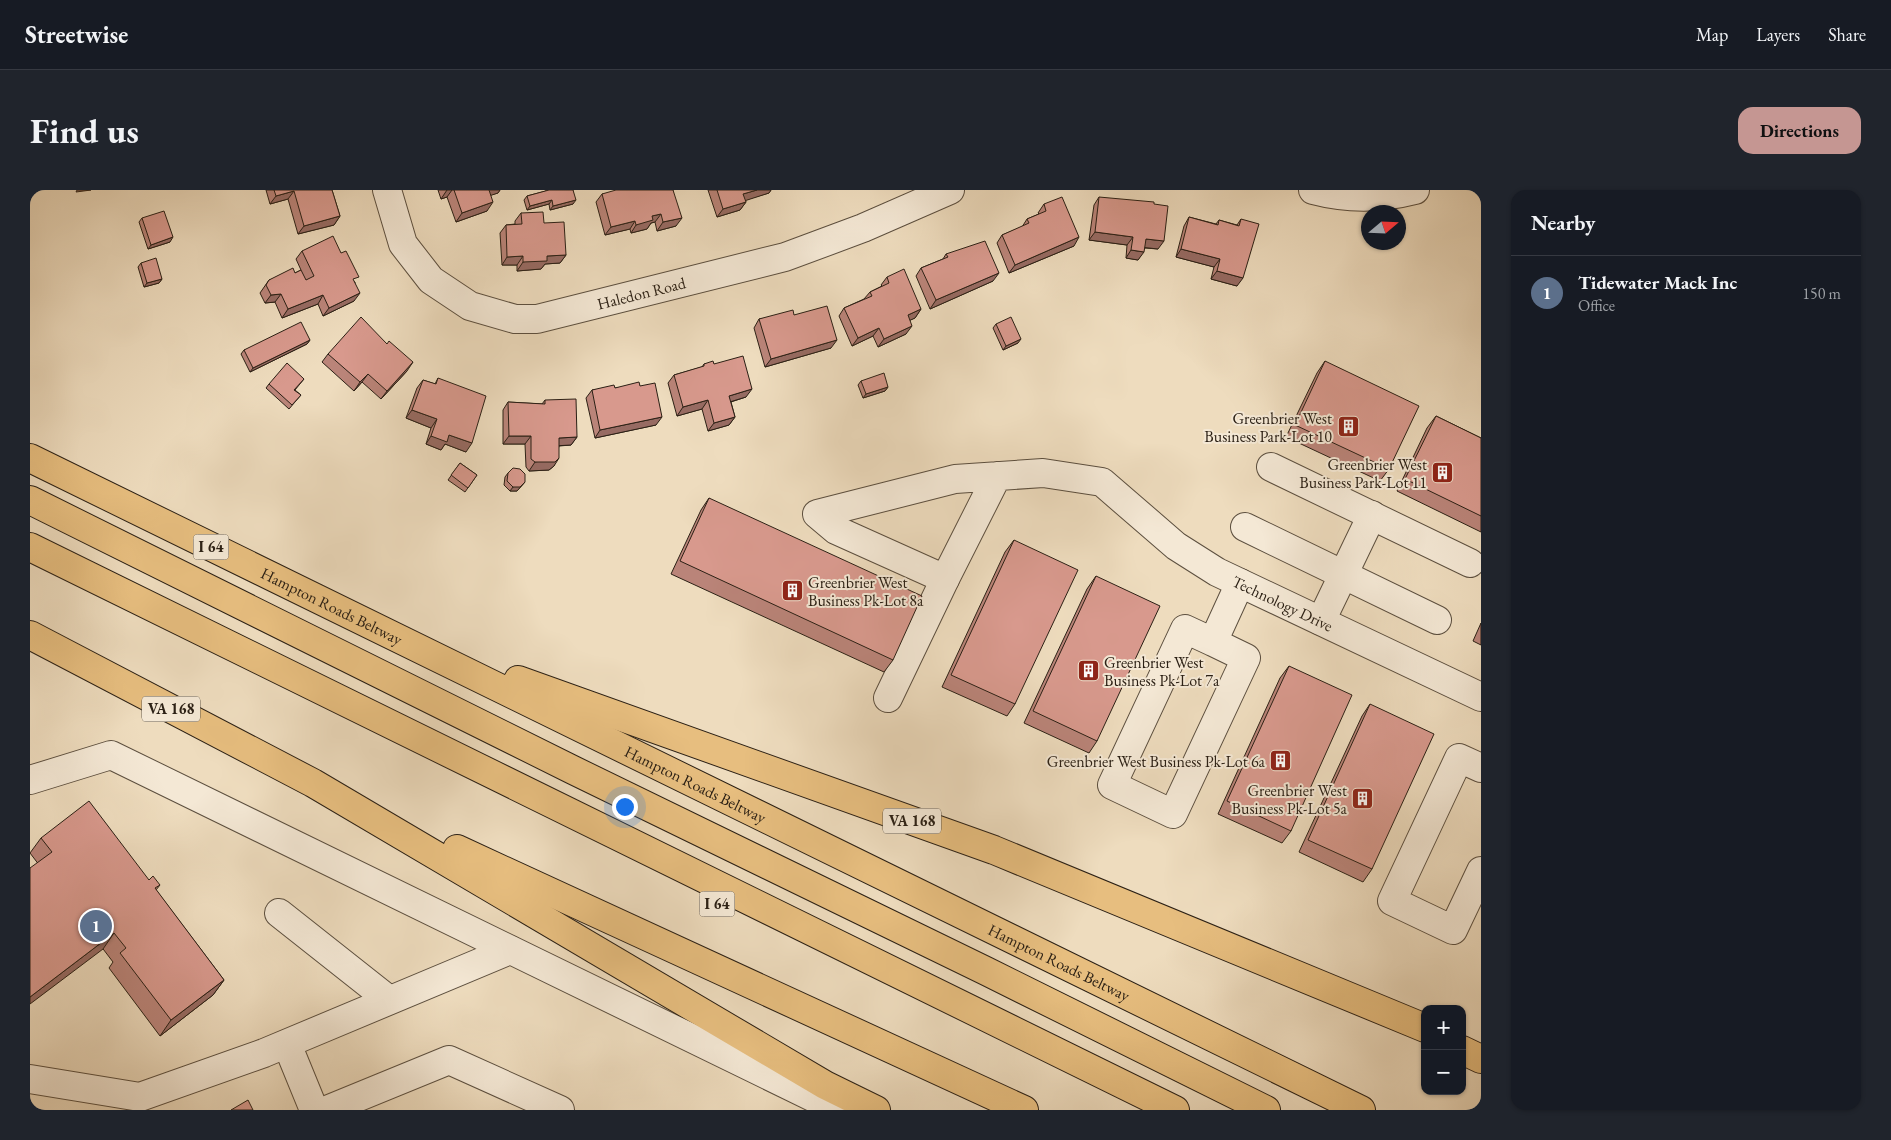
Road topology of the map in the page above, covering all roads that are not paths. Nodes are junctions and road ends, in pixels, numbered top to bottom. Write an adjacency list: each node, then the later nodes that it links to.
1 (387, 190): 2 (street, Haledon Road)
2 (950, 190)
3 (1313, 190): 4 (street)
4 (1414, 190)
5 (30, 458): 20 (highway, Hampton Roads Beltway / I 64)
6 (1271, 467): 9 (street)
7 (997, 476): 15 (street); 15 (street); 16 (street, Technology Drive)
8 (30, 500): 46 (highway)
9 (1372, 515): 12 (street); 14 (street)
10 (1245, 527): 14 (street)
11 (30, 547): 45 (highway)
12 (1470, 563)
13 (30, 565): 44 (highway, I 64)
14 (1344, 575): 17 (street); 18 (street)
15 (945, 579): 23 (street)
16 (1240, 583): 18 (street, Technology Drive); 21 (street)
17 (1438, 620)
18 (1321, 621): 22 (street, Technology Drive)
19 (30, 635): 26 (highway, VA 168)
20 (391, 635): 31 (highway, VA 168); 47 (highway, Hampton Roads Beltway / I 64)
21 (1213, 642): 21 (street)
22 (1481, 697)
23 (888, 698)
24 (1481, 768): 27 (street)
25 (30, 780): 29 (street)
26 (312, 783): 42 (highway, VA 168); 43 (highway)
27 (1481, 871)
28 (279, 913): 30 (street)
29 (510, 950): 30 (street); 41 (street)
30 (389, 1000): 33 (street)
31 (1421, 1028)
32 (1466, 1043): 34 (highway)
33 (287, 1044): 37 (street); 38 (street)
34 (1481, 1049)
35 (1466, 1052): 36 (highway)
36 (1481, 1059)
37 (30, 1079)
38 (314, 1110)
39 (327, 1110): 40 (street)
40 (560, 1110)
41 (839, 1110)
42 (876, 1110)
43 (1024, 1110)
44 (1133, 1110)
45 (1174, 1110)
46 (1266, 1110)
47 (1361, 1110)

